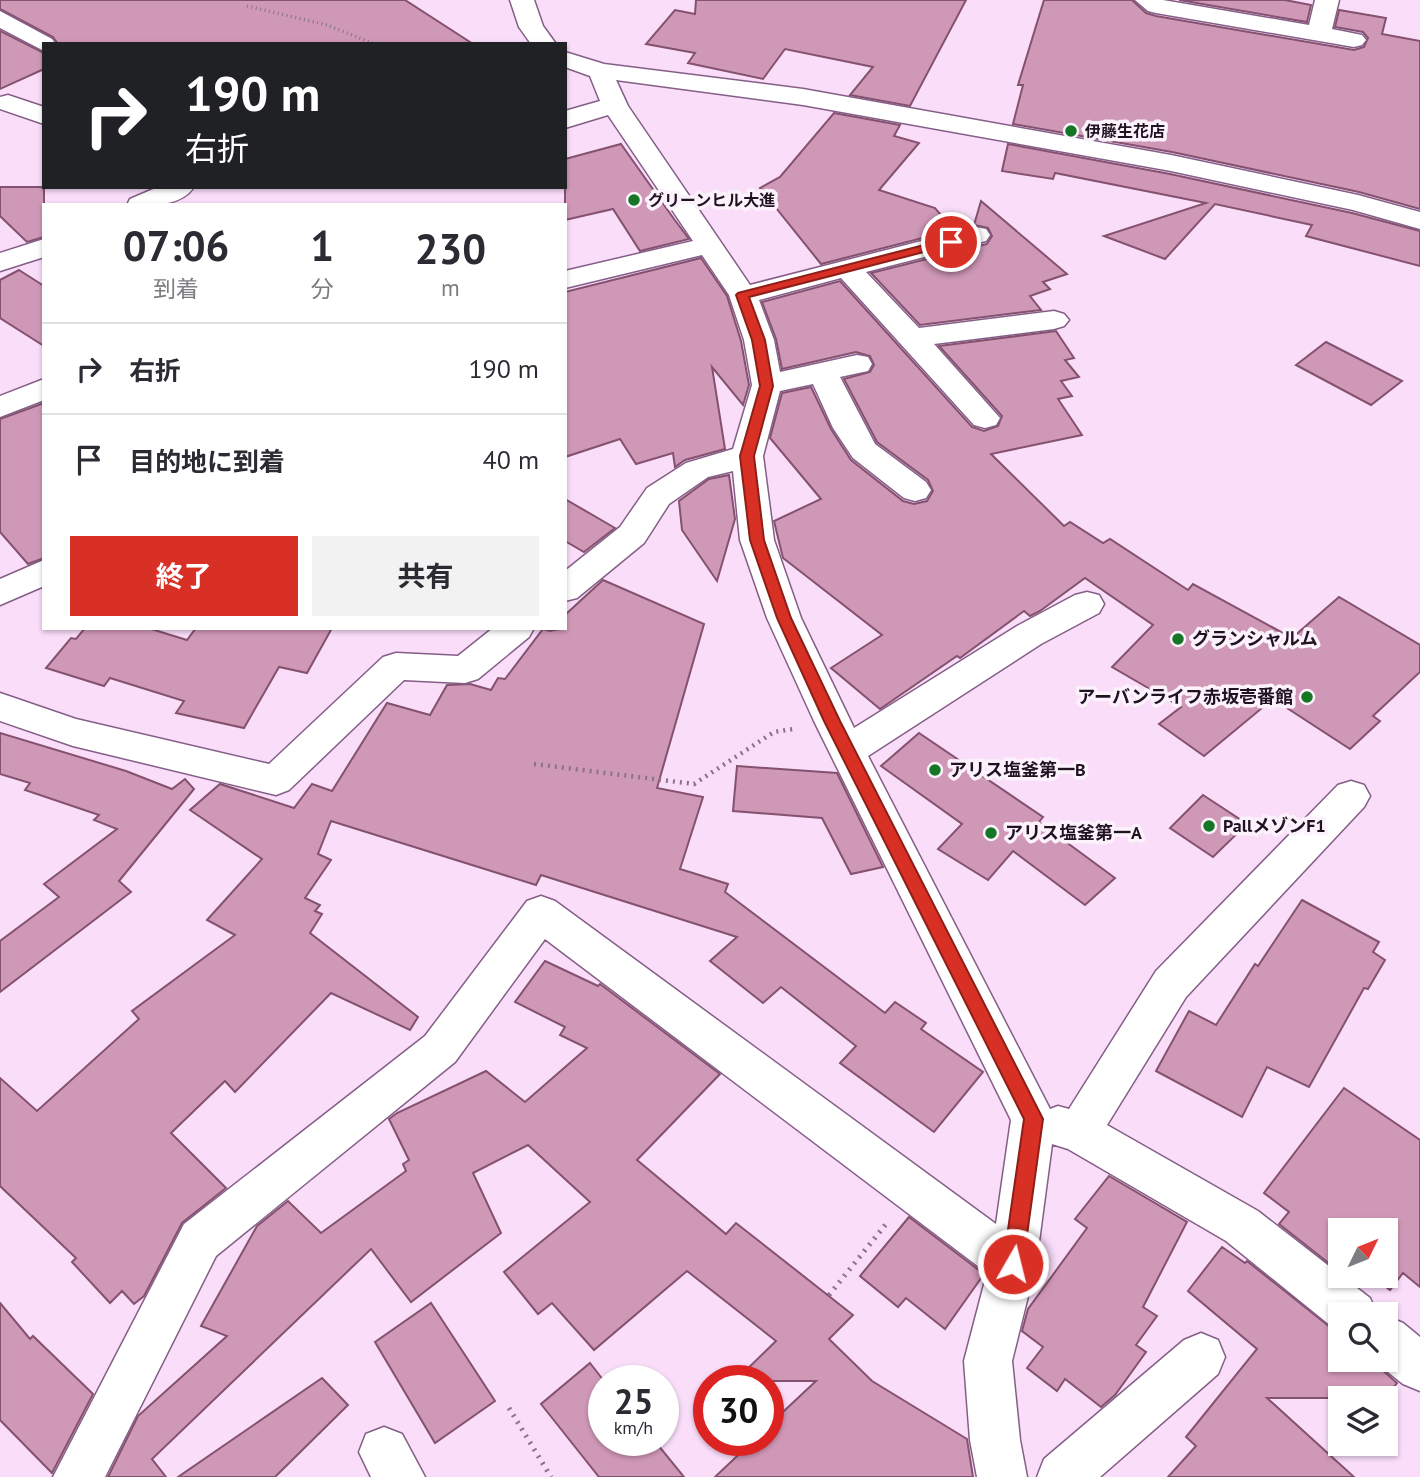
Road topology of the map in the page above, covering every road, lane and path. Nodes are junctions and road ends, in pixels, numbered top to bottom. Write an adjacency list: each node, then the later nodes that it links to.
1 (522, 0): 9 (street)
2 (1147, 0): 6 (street)
3 (1327, 1): 6 (street)
4 (247, 6): 8 (path)
5 (0, 18): 10 (street)
6 (1319, 34): 7 (street)
7 (1354, 40)
8 (369, 42)
9 (542, 42)
10 (42, 43)
11 (567, 60): 12 (street)
12 (600, 71): 14 (street); 17 (street)
13 (8, 103): 15 (street)
14 (615, 106): 16 (street); 19 (street)
15 (42, 115)
16 (567, 119)
17 (1420, 221)
18 (976, 235): 22 (street)
19 (710, 245): 23 (street); 24 (street)
20 (42, 248): 21 (street)
21 (0, 263)
22 (849, 270): 24 (street); 26 (street)
23 (567, 280)
24 (743, 295): 29 (street)
25 (1054, 320): 26 (street)
26 (913, 338): 32 (street)
27 (856, 364): 28 (street)
28 (823, 373): 29 (street); 34 (street)
29 (766, 386): 33 (street)
30 (42, 390): 31 (street)
31 (0, 407)
32 (985, 418)
33 (747, 456): 36 (street); 41 (street)
34 (915, 490)
35 (42, 574): 37 (street)
36 (567, 587)
37 (19, 591)
38 (1087, 604): 41 (street)
39 (515, 630): 40 (street)
40 (0, 708)
41 (840, 736): 42 (path); 44 (street)
42 (534, 764)
43 (1351, 796): 45 (street)
44 (1033, 1119): 45 (street); 47 (street)
45 (1079, 1132): 49 (street)
46 (912, 1191): 47 (street); 48 (path); 54 (street)
47 (1013, 1264): 56 (street)
48 (830, 1295)
49 (1338, 1302)
50 (1398, 1350): 52 (street)
51 (1200, 1356): 57 (street)
52 (1420, 1367)
53 (509, 1408): 55 (path)
54 (78, 1477)
55 (551, 1477)
56 (1002, 1477)
57 (1062, 1477)

